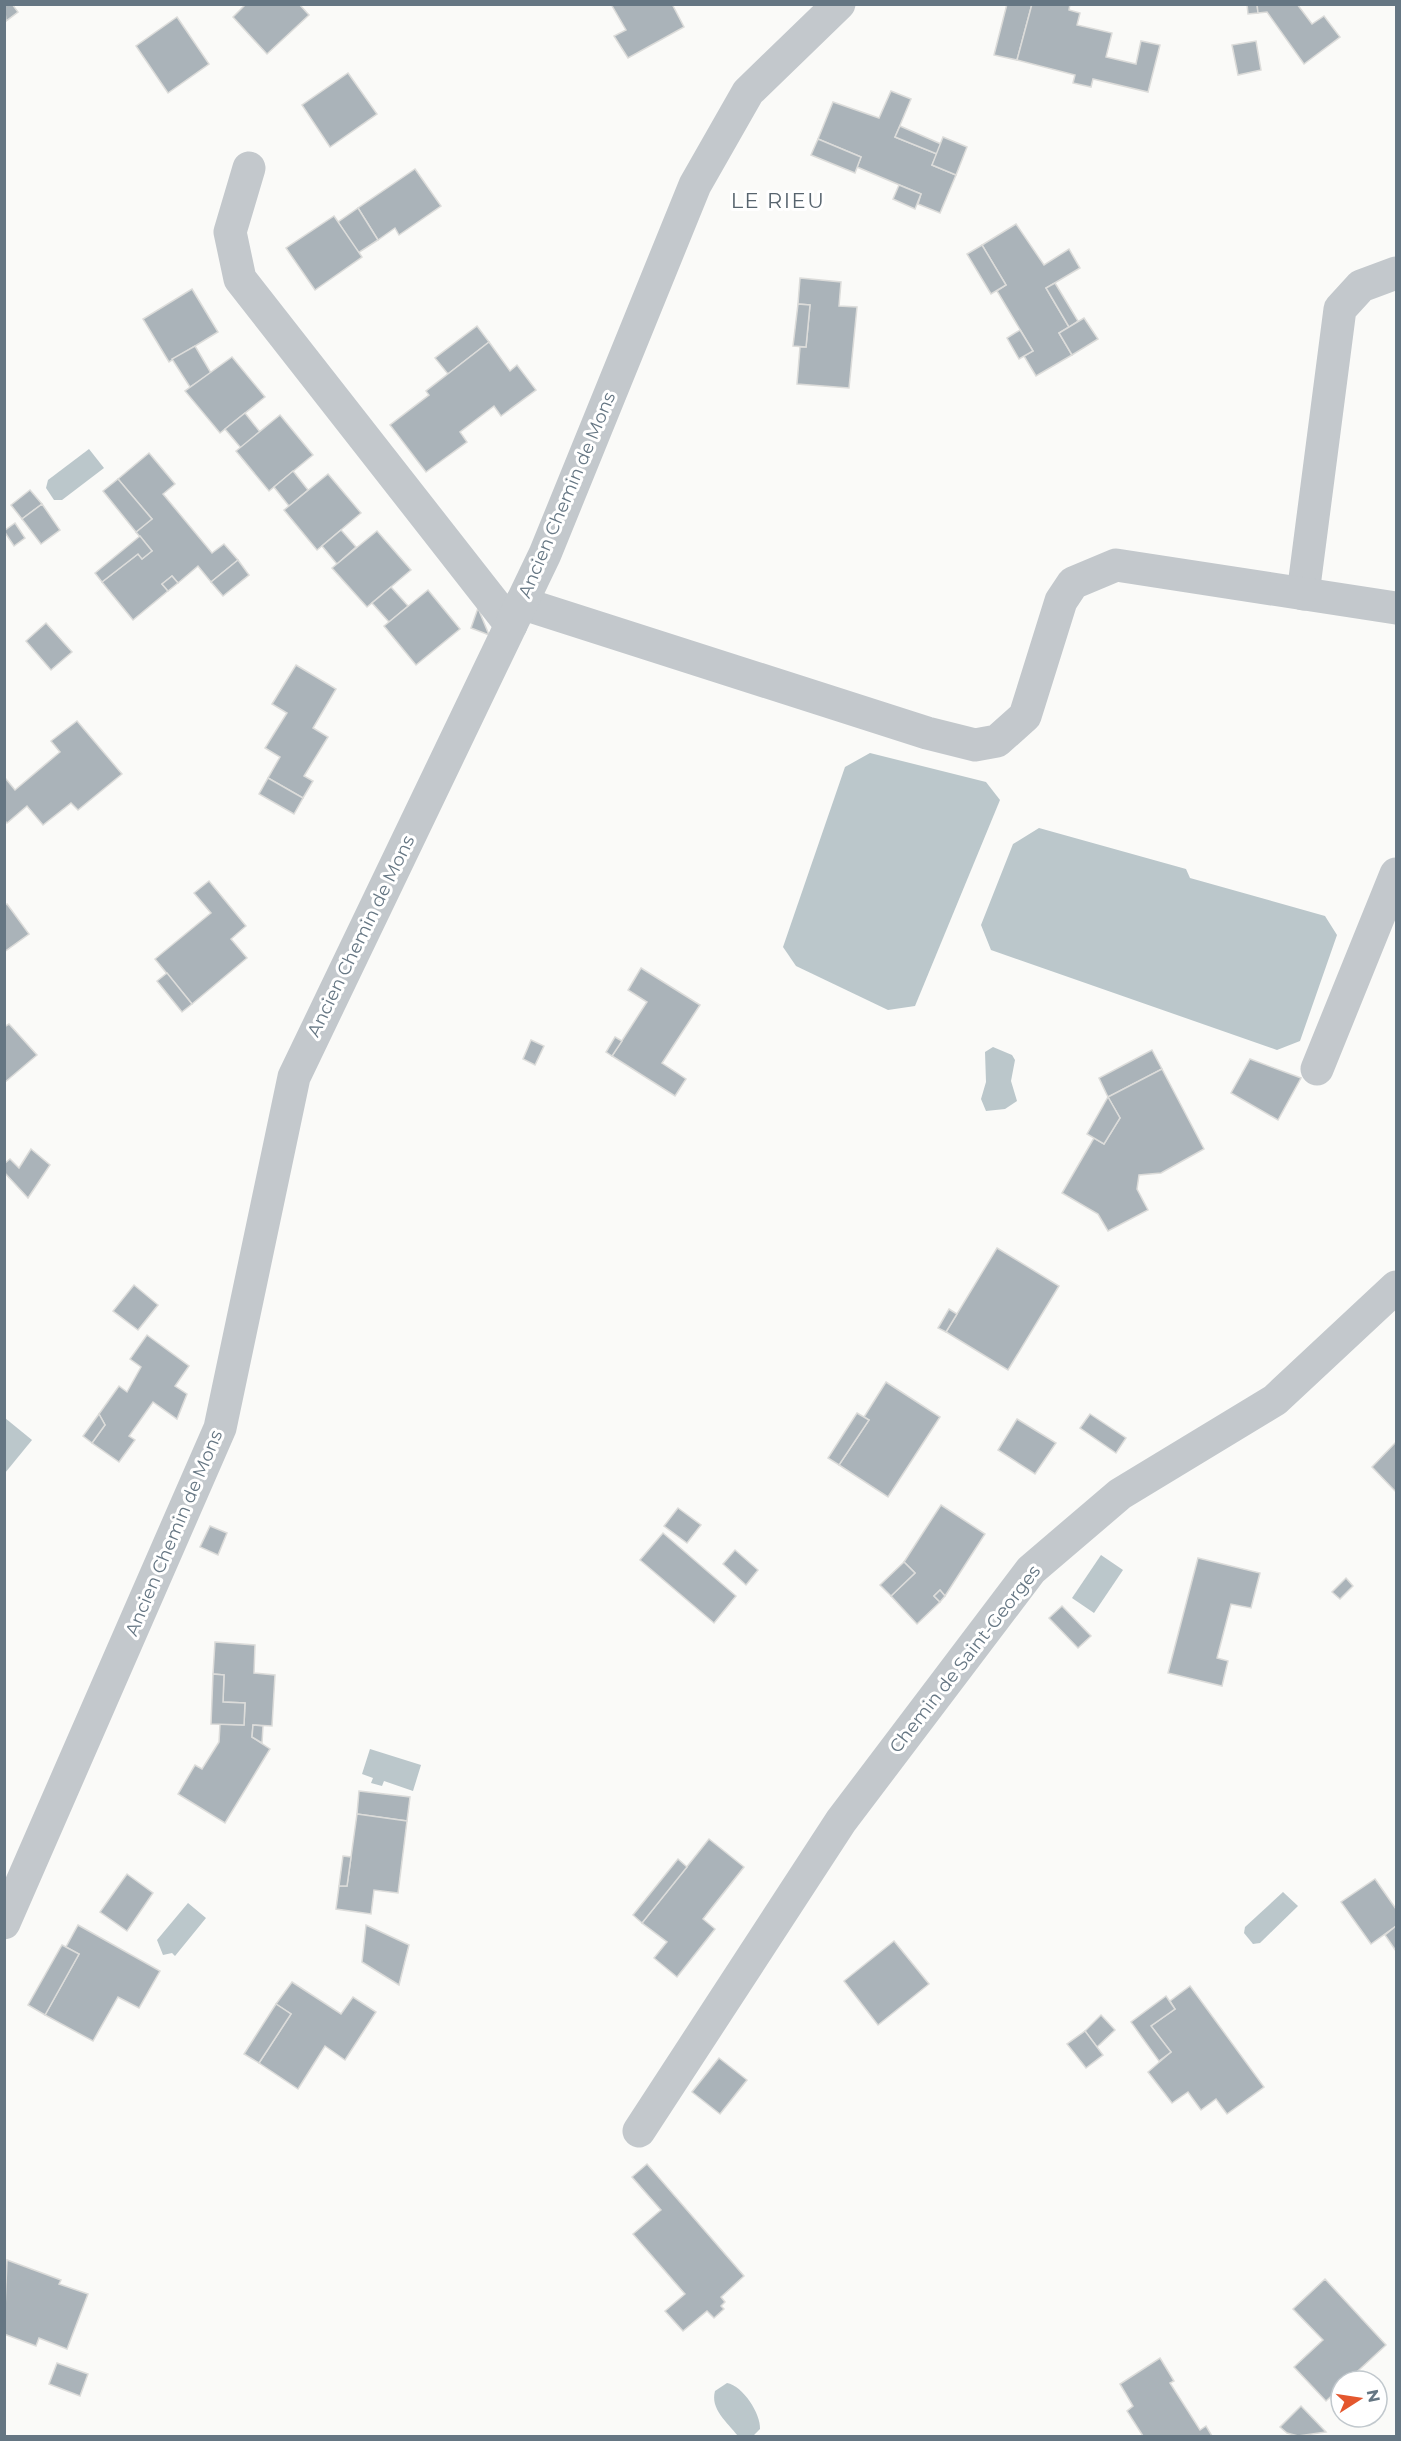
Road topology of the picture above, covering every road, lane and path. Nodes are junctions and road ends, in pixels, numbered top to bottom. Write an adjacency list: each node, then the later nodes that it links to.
1 (839, 4): 6 (street, Ancien Chemin de Mons)
2 (249, 168): 6 (street)
3 (1396, 273): 4 (street)
4 (1303, 594): 5 (street); 6 (street)
5 (1396, 608)
6 (516, 614): 10 (street, Ancien Chemin de Mons)
7 (1396, 874): 8 (street)
8 (1317, 1069)
9 (1396, 1287): 11 (street, Chemin de Saint-Georges)
10 (4, 1923)
11 (639, 2131)

